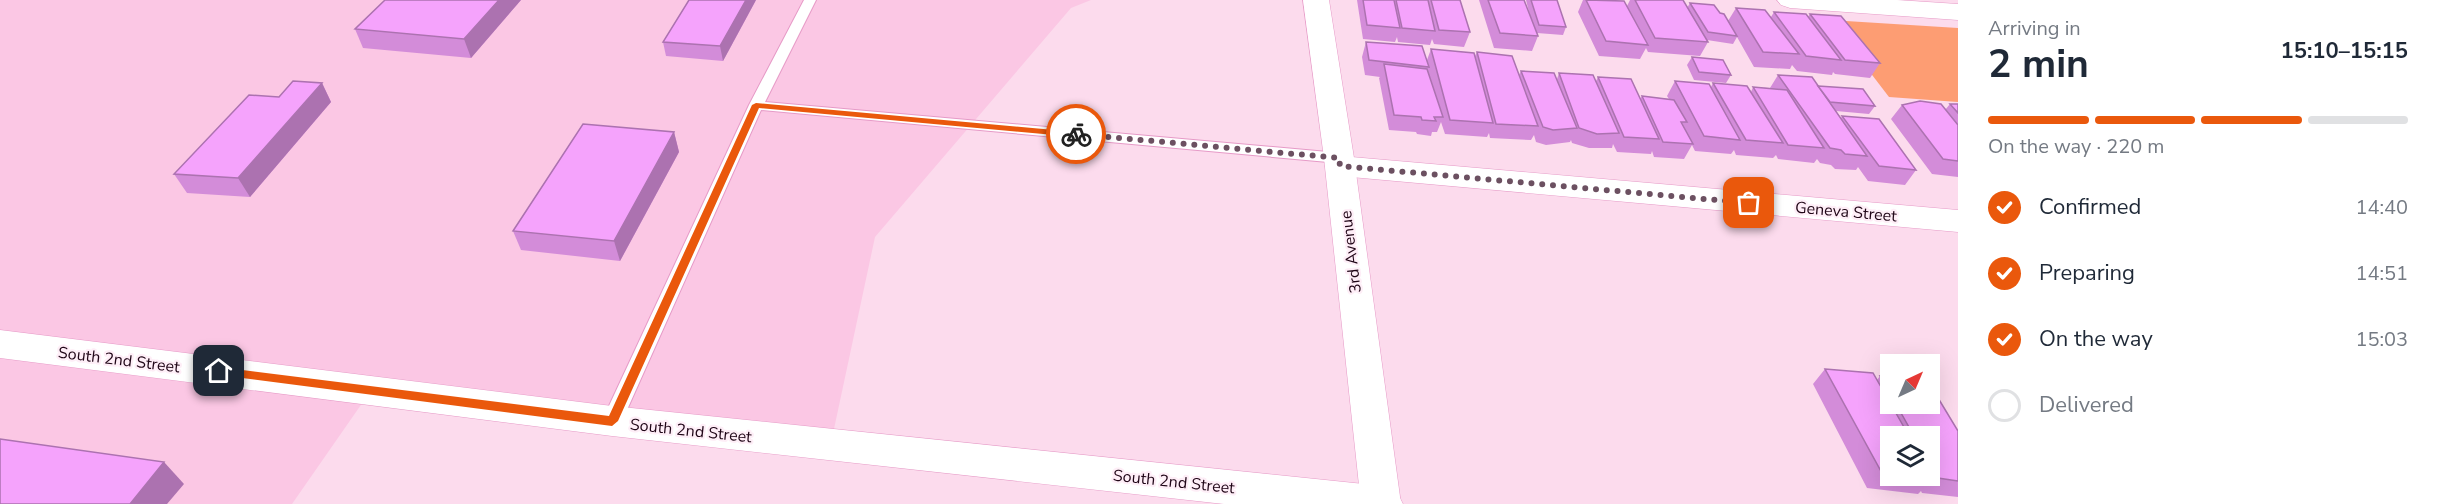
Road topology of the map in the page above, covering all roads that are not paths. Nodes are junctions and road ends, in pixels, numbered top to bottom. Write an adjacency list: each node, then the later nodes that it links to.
1 (810, 0): 5 (lane)
2 (1317, 0): 6 (street, 3rd Avenue)
3 (1790, 0): 4 (street)
4 (1958, 12)
5 (756, 105): 6 (lane); 9 (lane)
6 (1339, 162): 7 (street, Geneva Street); 10 (street, 3rd Avenue)
7 (1958, 222)
8 (0, 344): 9 (street, South 2nd Street)
9 (612, 421): 10 (street, South 2nd Street)
10 (1382, 504)

